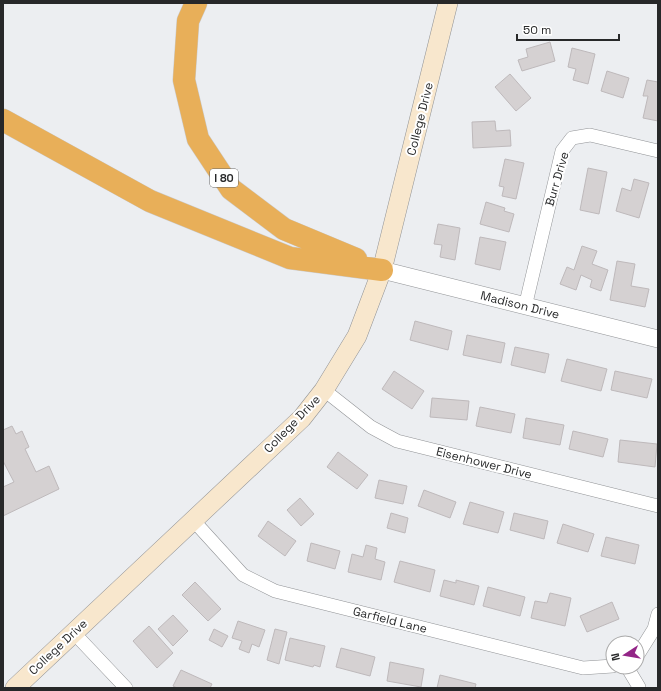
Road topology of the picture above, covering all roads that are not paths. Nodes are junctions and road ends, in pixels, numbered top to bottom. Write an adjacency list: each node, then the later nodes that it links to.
1 (196, 3): 5 (highway, I 80)
2 (448, 3): 5 (main road, College Drive)
3 (3, 120): 5 (highway)
4 (658, 151): 6 (street, Burr Drive)
5 (382, 270): 6 (street, Madison Drive); 8 (main road, College Drive)
6 (525, 307): 7 (street, Madison Drive)
7 (658, 339)
8 (324, 390): 9 (street, Eisenhower Drive); 10 (main road, College Drive)
9 (658, 506)
10 (193, 520): 12 (main road, College Drive); 14 (street, Garfield Lane)
11 (658, 614): 13 (street)
12 (73, 632): 16 (main road, College Drive); 17 (street)
13 (645, 643)
14 (605, 667)
15 (632, 675): 18 (street)
16 (14, 688)
17 (126, 688)
18 (639, 688)

